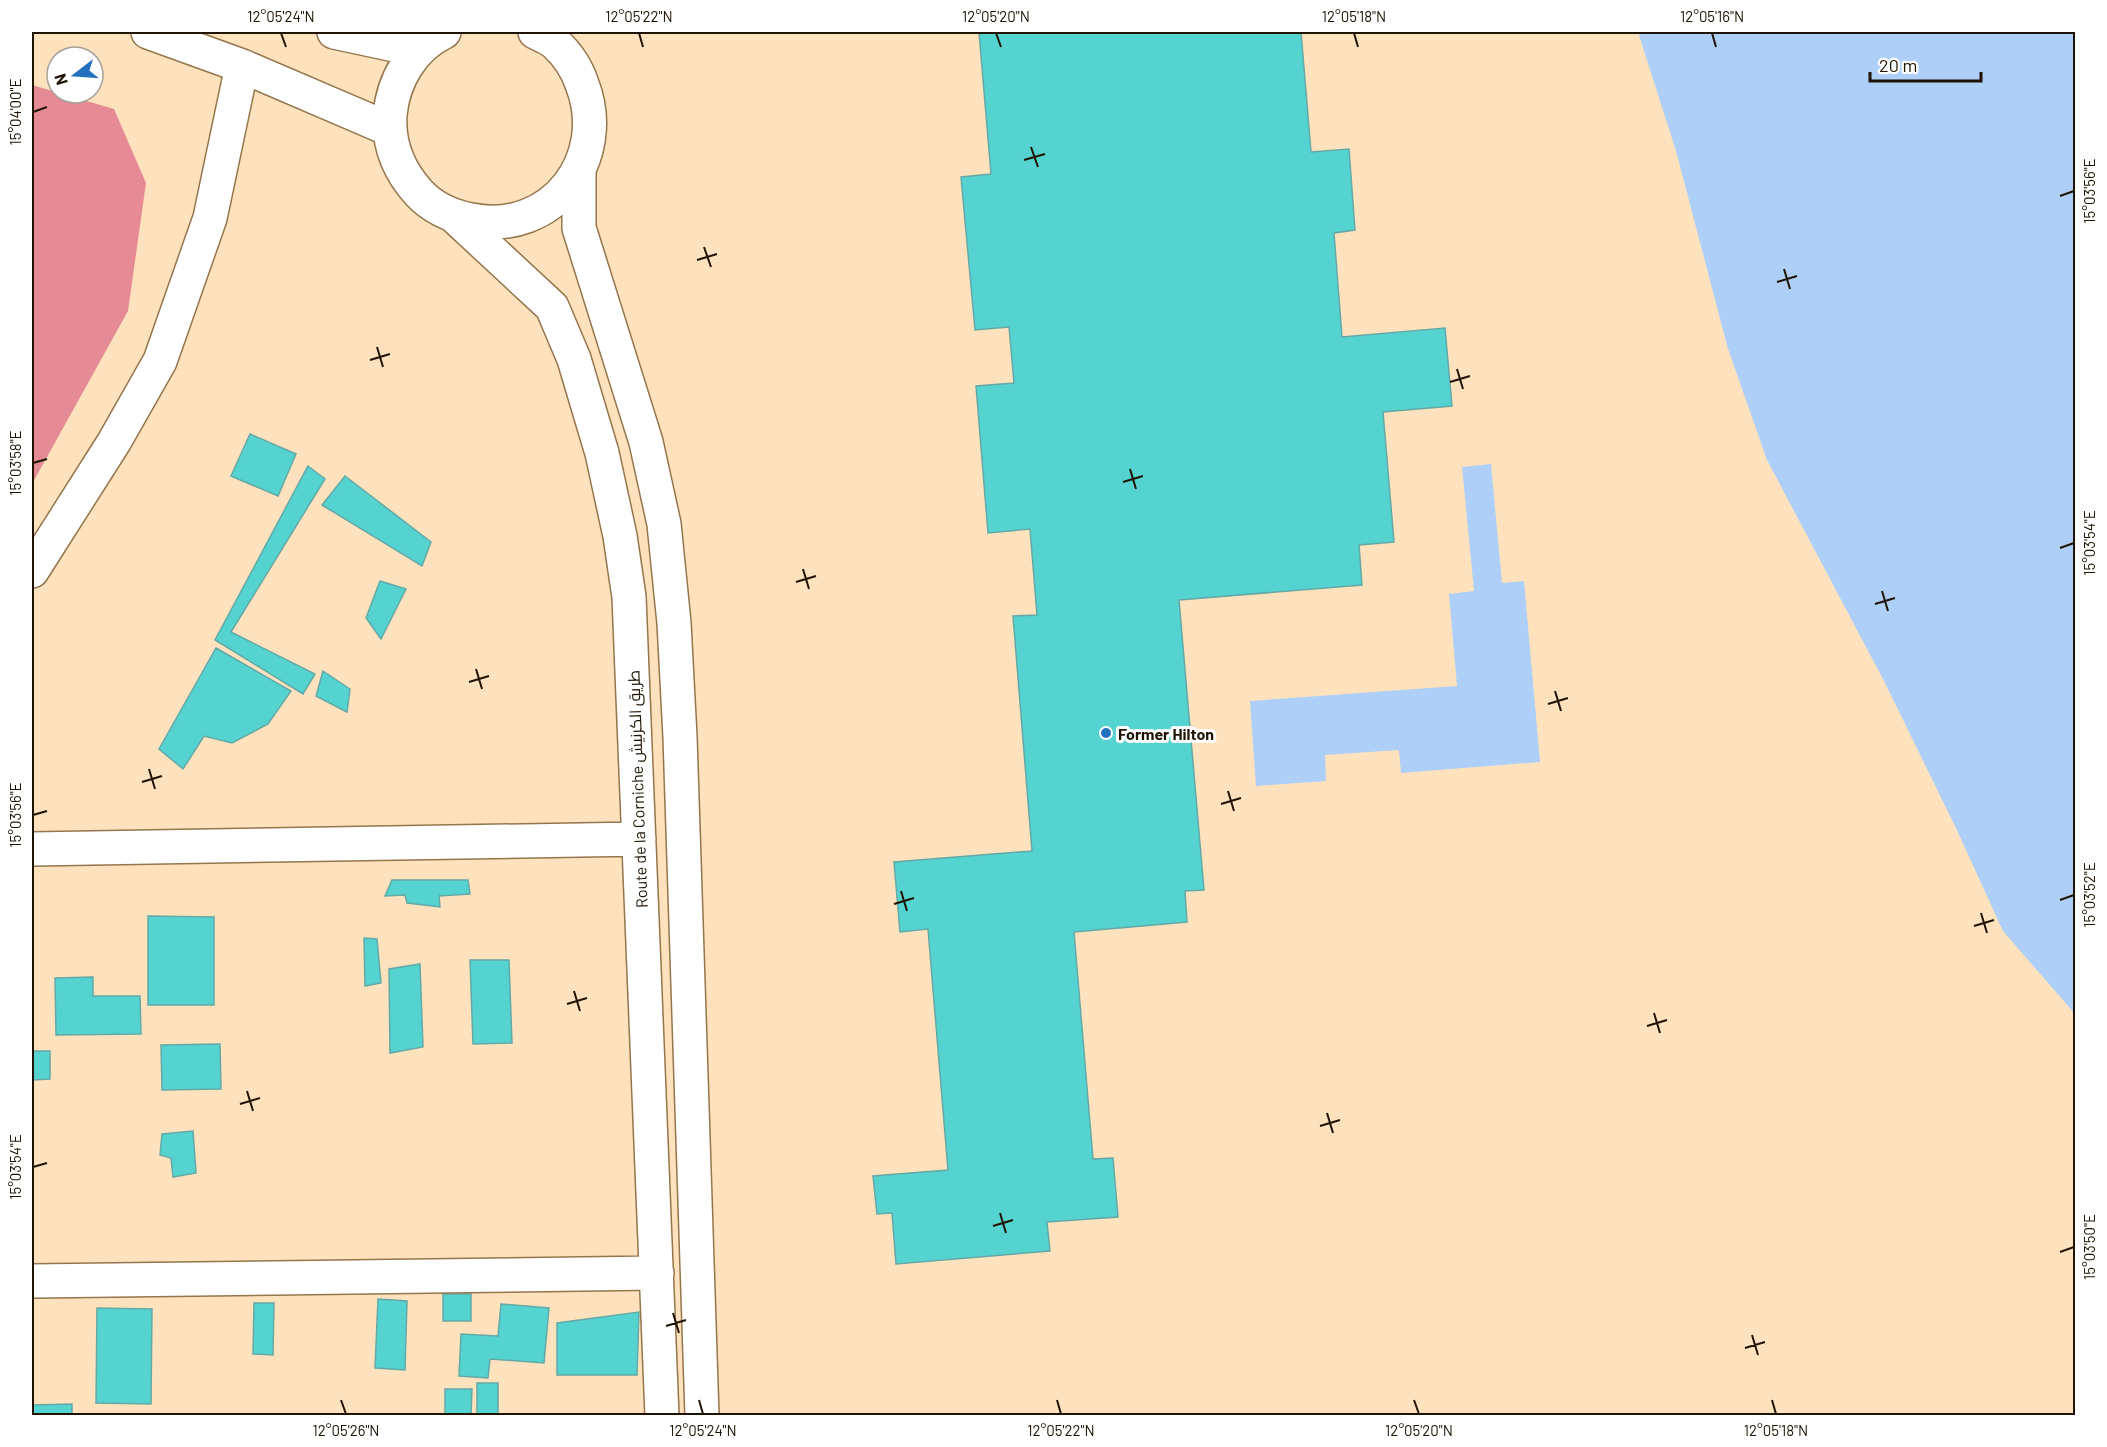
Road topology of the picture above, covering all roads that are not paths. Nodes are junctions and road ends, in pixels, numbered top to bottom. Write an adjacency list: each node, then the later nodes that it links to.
1 (148, 32): 6 (street)
2 (334, 32): 5 (street)
3 (535, 32): 7 (street)
4 (576, 32): 7 (street)
5 (431, 41): 8 (street)
6 (243, 66): 8 (street); 11 (street)
7 (577, 69): 9 (street)
8 (389, 129): 10 (street)
9 (579, 172): 10 (street); 17 (street)
10 (454, 216): 12 (street, Route de la Corniche طريق الكرنيش)
11 (32, 571)
12 (639, 839): 13 (street); 14 (street, Route de la Corniche طريق الكرنيش)
13 (32, 849)
14 (657, 1273): 15 (street); 16 (street, Route de la Corniche طريق الكرنيش)
15 (32, 1281)
16 (662, 1416)
17 (702, 1416)

